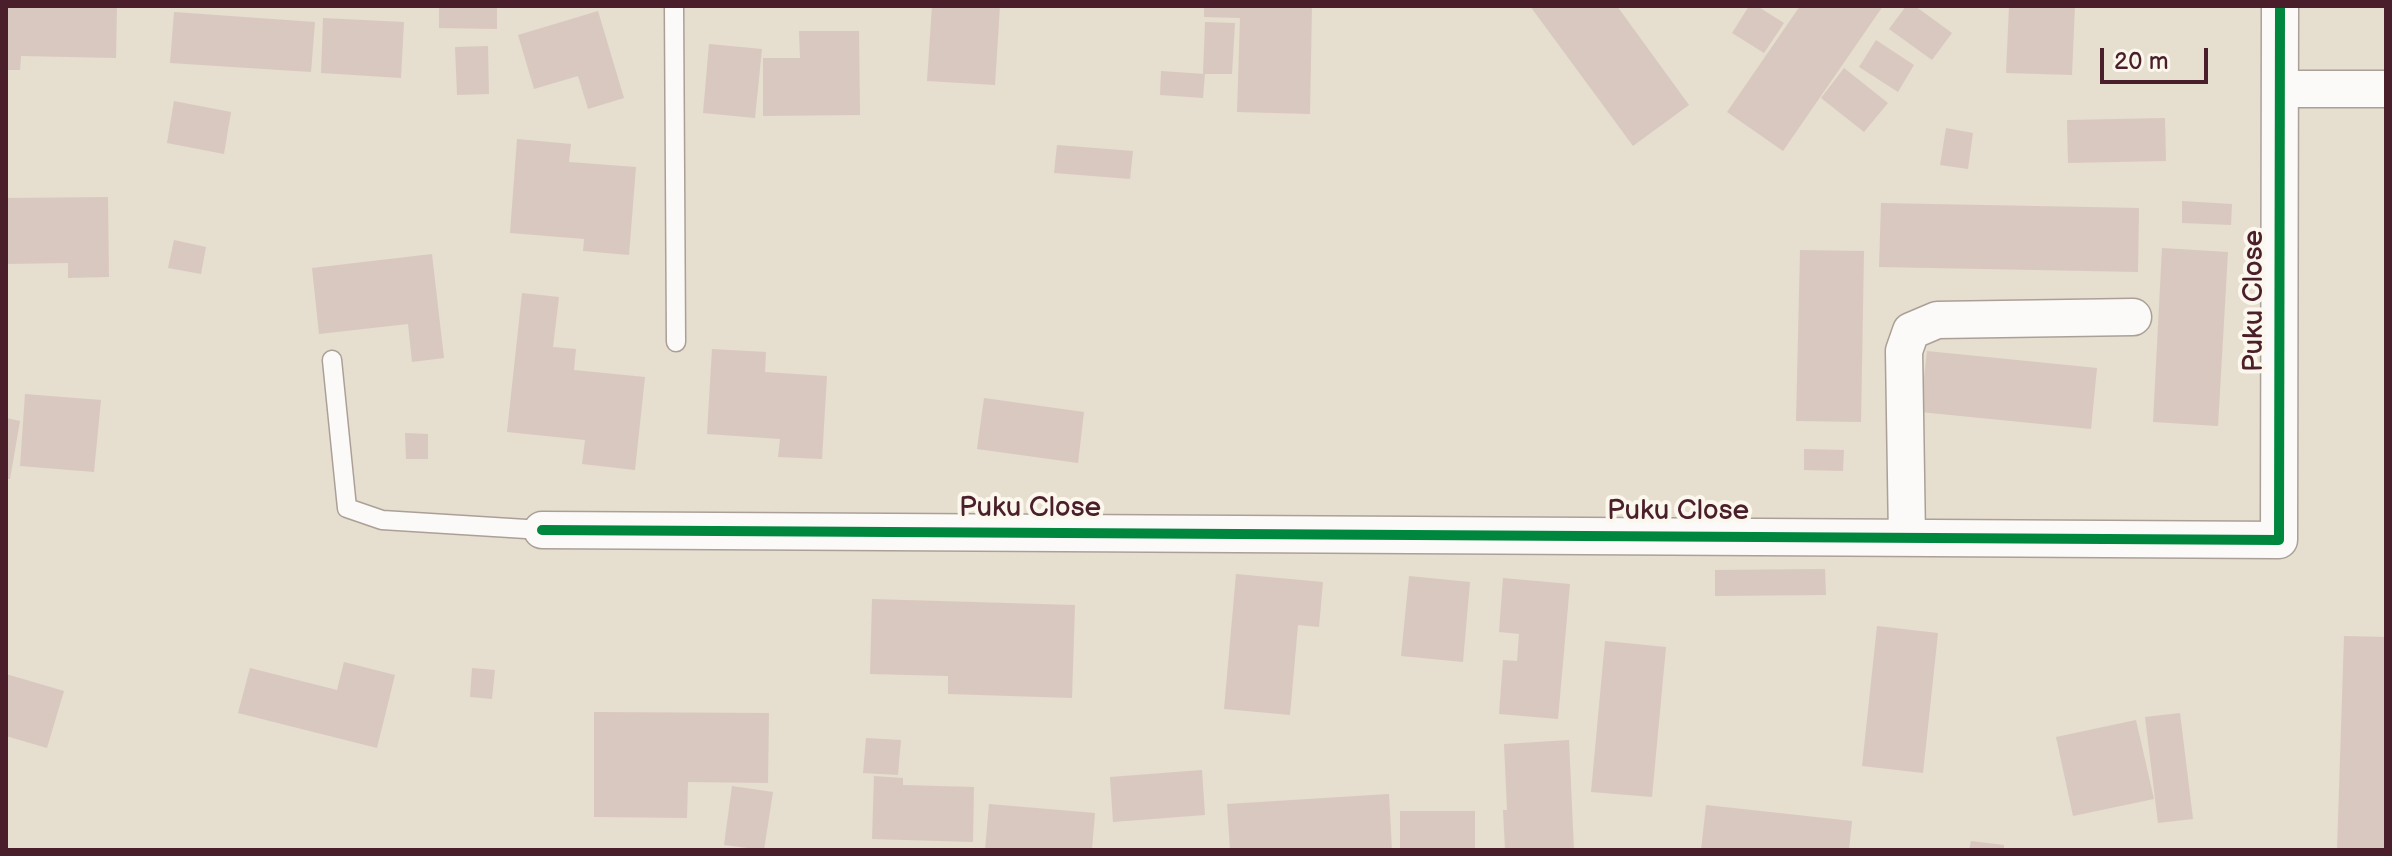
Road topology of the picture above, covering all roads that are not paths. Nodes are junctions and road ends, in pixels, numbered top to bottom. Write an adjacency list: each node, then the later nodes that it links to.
1 (674, 6): 6 (lane)
2 (2280, 6): 3 (street, Puku Close)
3 (2280, 89): 4 (street); 9 (street, Puku Close)
4 (2386, 89)
5 (2133, 317): 9 (street)
6 (676, 342)
7 (332, 360): 8 (lane)
8 (542, 530): 9 (street, Puku Close)
9 (1907, 538)

